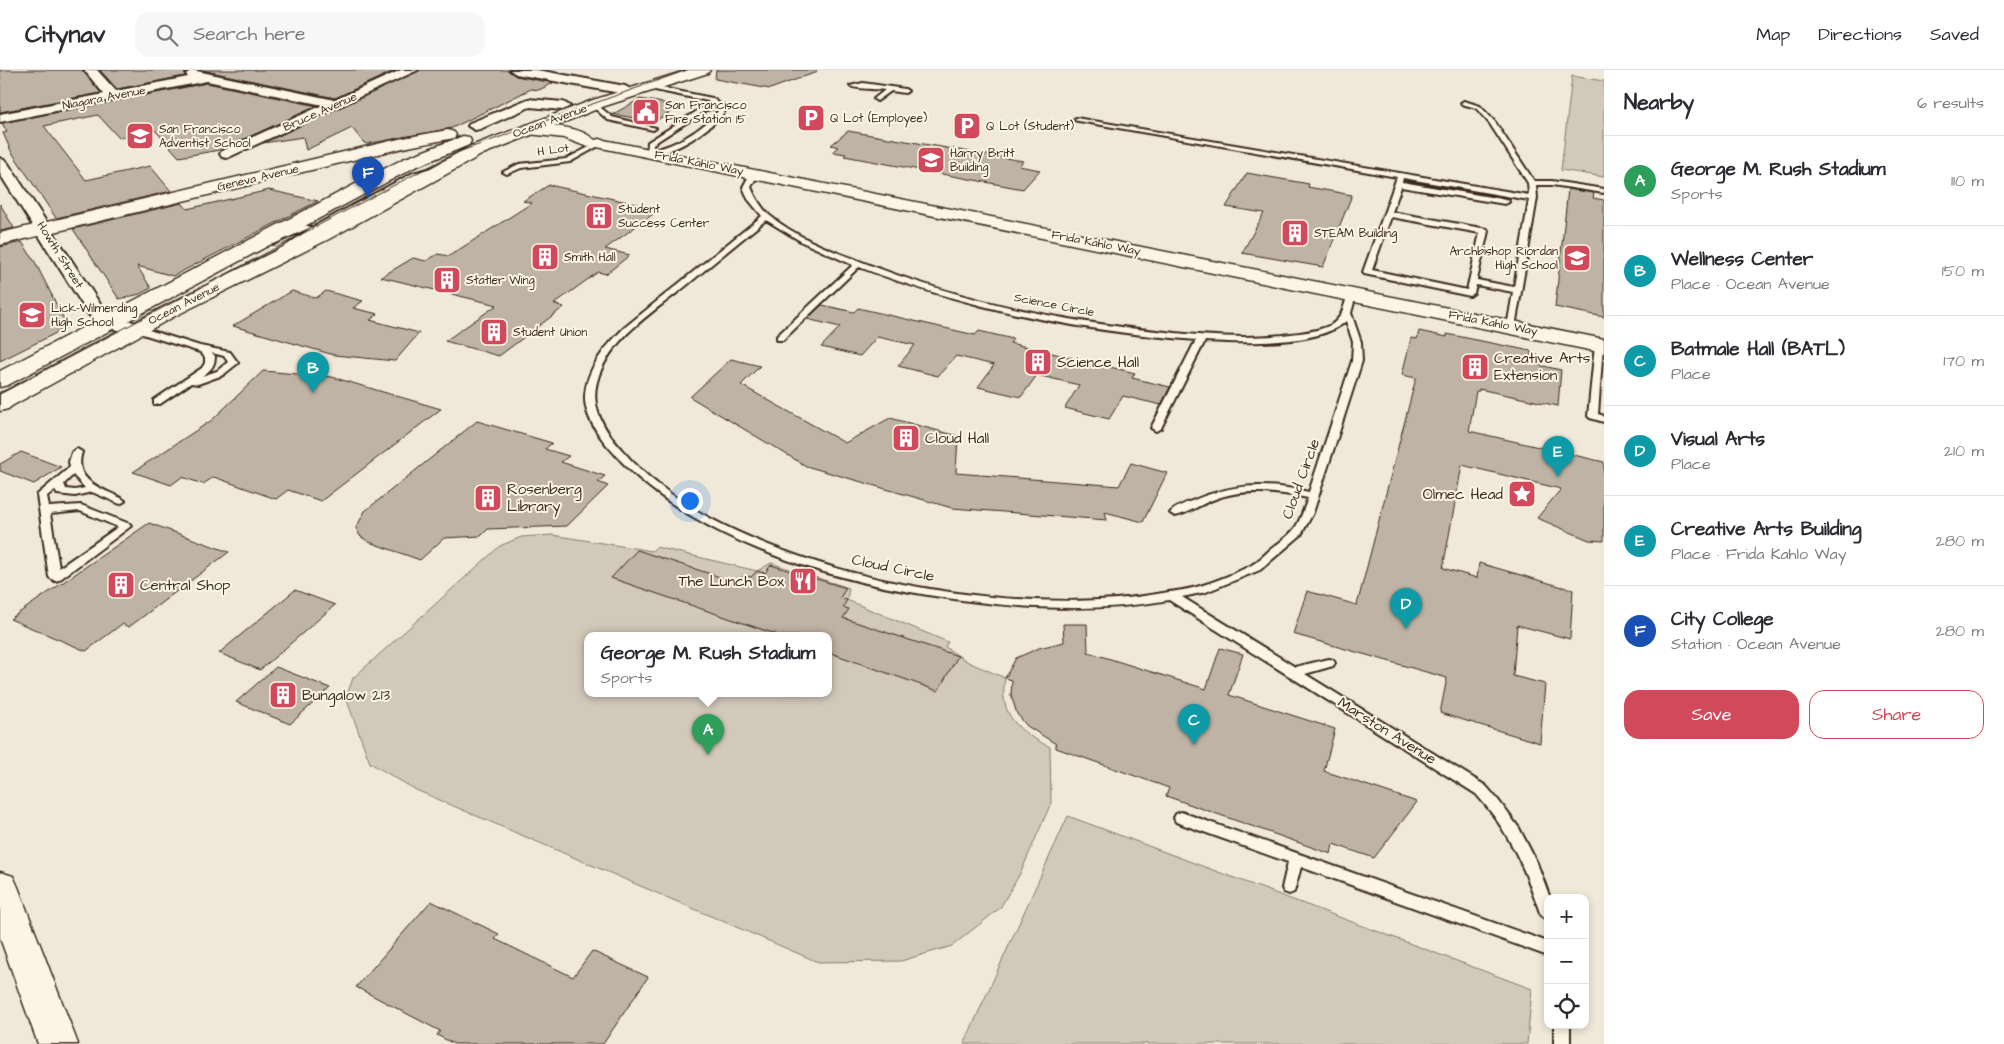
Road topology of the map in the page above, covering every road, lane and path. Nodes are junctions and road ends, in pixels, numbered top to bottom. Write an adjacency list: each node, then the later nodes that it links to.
1 (90, 70): 12 (street)
2 (173, 70): 7 (street)
3 (412, 70): 16 (street, Bruce Avenue)
4 (516, 70): 13 (street)
5 (683, 70): 13 (main road, Ocean Avenue)
6 (703, 70): 9 (main road, Ocean Avenue)
7 (208, 77): 12 (street, Niagara Avenue); 16 (street)
8 (853, 86): 10 (lane)
9 (652, 88): 13 (main road, Ocean Avenue); 17 (lane)
10 (889, 90): 11 (lane); 14 (lane)
11 (906, 91)
12 (113, 96): 18 (street, Niagara Avenue)
13 (607, 99): 20 (main road, Ocean Avenue); 20 (main road, Ocean Avenue); 22 (lane)
14 (877, 100)
15 (1464, 103): 32 (lane)
16 (336, 104): 25 (street, Bruce Avenue)
17 (718, 105): 24 (lane); 24 (lane)
18 (0, 118)
19 (1076, 120): 31 (lane)
20 (510, 125): 21 (street, Ocean Avenue); 23 (main road, Frida Kahlo Way); 27 (main road, Ocean Avenue); 28 (main road, Ocean Avenue); 38 (main road, Geneva Avenue)
21 (475, 126)
22 (652, 128)
23 (593, 143): 24 (main road, Frida Kahlo Way); 29 (lane, H Lot)
24 (649, 153): 30 (main road, Frida Kahlo Way)
25 (227, 154)
26 (0, 162): 38 (street, Howth Street)
27 (409, 164): 28 (main road, Geneva Avenue); 38 (main road, Geneva Avenue); 45 (main road, Ocean Avenue)
28 (448, 165): 47 (main road, Ocean Avenue)
29 (507, 172)
30 (754, 174): 37 (lane); 44 (main road, Frida Kahlo Way)
31 (1399, 180): 34 (lane); 35 (lane); 36 (lane)
32 (1532, 183): 33 (lane); 34 (lane)
33 (1604, 191)
34 (1533, 198): 43 (lane)
35 (1505, 202)
36 (1388, 214): 42 (lane); 42 (lane)
37 (766, 216): 41 (lane, Science Circle); 65 (lane, Cloud Circle)
38 (45, 232): 39 (main road, Geneva Avenue); 40 (main road, Geneva Avenue); 45 (street, Howth Street)
39 (0, 239)
40 (0, 247)
41 (858, 264): 48 (lane); 49 (lane, Science Circle)
42 (1473, 282): 43 (lane)
43 (1517, 290): 46 (lane)
44 (1350, 304): 46 (main road, Frida Kahlo Way); 49 (lane, Science Circle); 61 (lane, Cloud Circle)
45 (111, 320): 47 (street, Howth Street); 53 (main road, Ocean Avenue)
46 (1511, 327): 50 (main road, Frida Kahlo Way)
47 (136, 329): 51 (lane); 53 (main road, Ocean Avenue)
48 (780, 338)
49 (1202, 338): 56 (lane)
50 (1602, 345): 55 (lane)
51 (191, 346): 52 (lane); 52 (lane)
52 (182, 387): 54 (lane)
53 (2, 396)
54 (157, 402)
55 (1604, 419)
56 (1156, 428)
57 (77, 452): 58 (lane)
58 (76, 467): 59 (lane); 60 (lane)
59 (59, 483): 60 (lane); 63 (lane)
60 (92, 489): 62 (lane)
61 (1313, 496): 64 (lane); 65 (lane, Cloud Circle)
62 (120, 501)
63 (45, 511): 63 (lane)
64 (1175, 513)
65 (1173, 597): 67 (lane, Marston Avenue)
66 (1329, 663): 67 (lane)
67 (1294, 672): 72 (lane, Marston Avenue)
68 (1180, 818): 69 (lane)
69 (1296, 859): 71 (lane); 73 (lane)
70 (0, 887): 75 (main road)
71 (1289, 888)
72 (1544, 902)
73 (1544, 948)
74 (1562, 1029): 76 (lane)
75 (58, 1044)
76 (1562, 1044)

